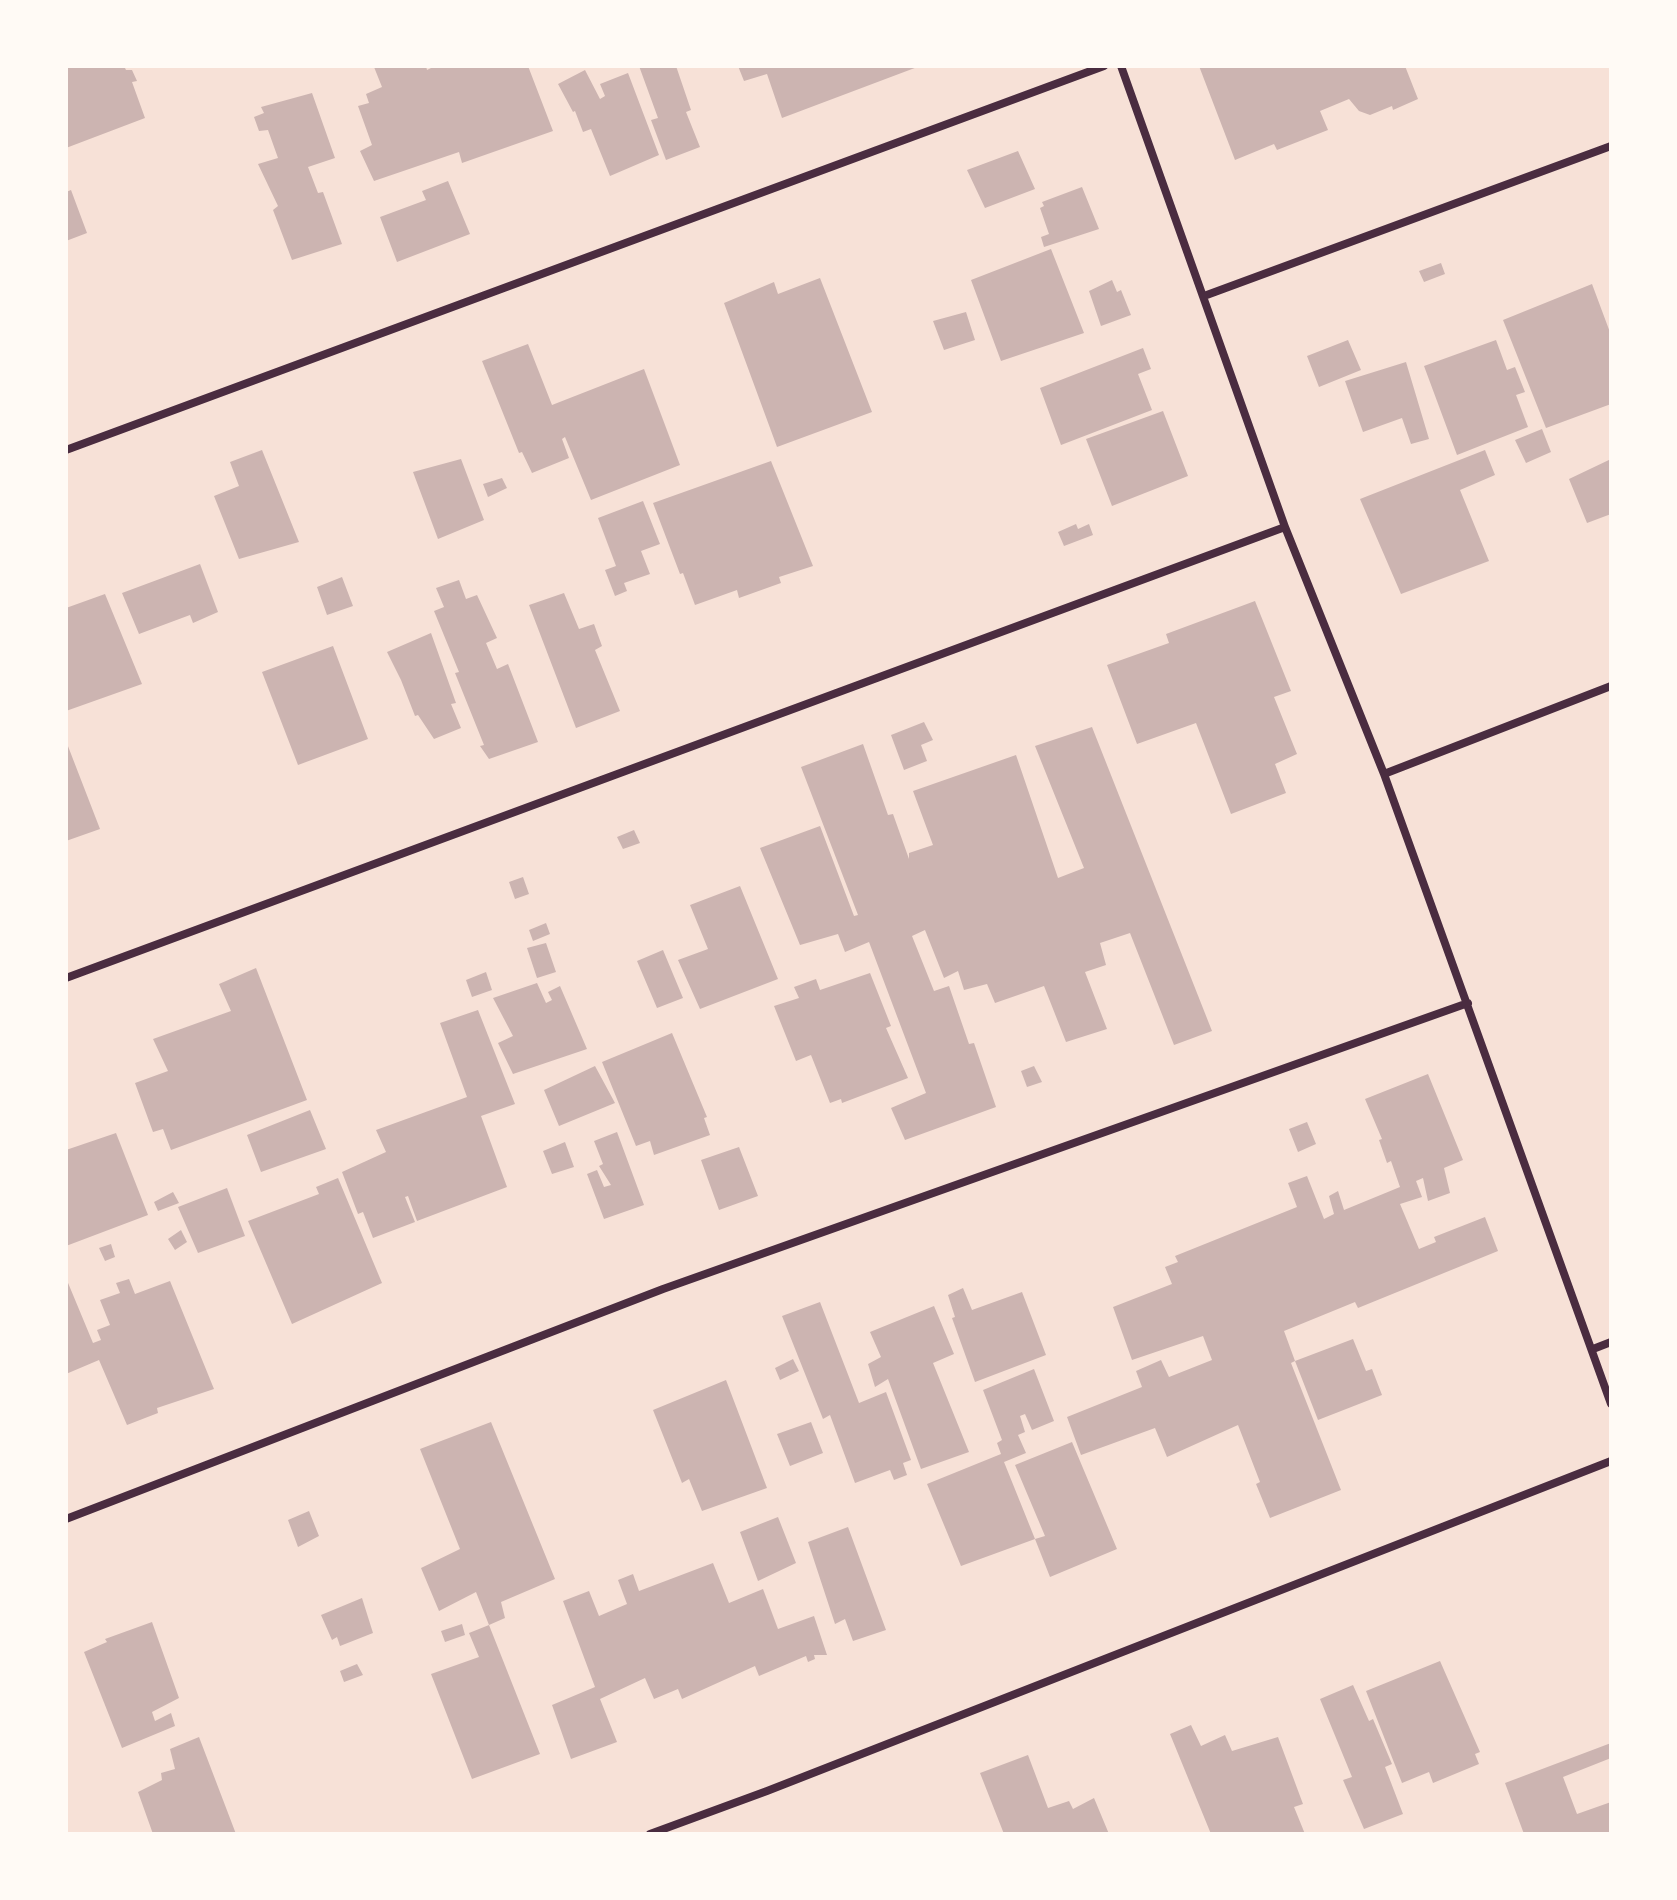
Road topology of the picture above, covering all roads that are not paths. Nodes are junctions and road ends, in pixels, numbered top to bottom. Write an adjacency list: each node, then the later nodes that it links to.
1 (1104, 66): 5 (street)
2 (1121, 66): 4 (street)
3 (1611, 146): 4 (street)
4 (1204, 296): 6 (street)
5 (66, 450)
6 (1285, 527): 8 (street); 9 (street)
7 (1611, 686): 8 (street)
8 (1384, 774): 10 (street)
9 (66, 978)
10 (1468, 1003): 12 (street); 15 (street)
11 (1611, 1342): 12 (street)
12 (1593, 1349): 13 (street)
13 (1611, 1404)
14 (1611, 1461): 16 (street)
15 (66, 1519)
16 (650, 1834)

